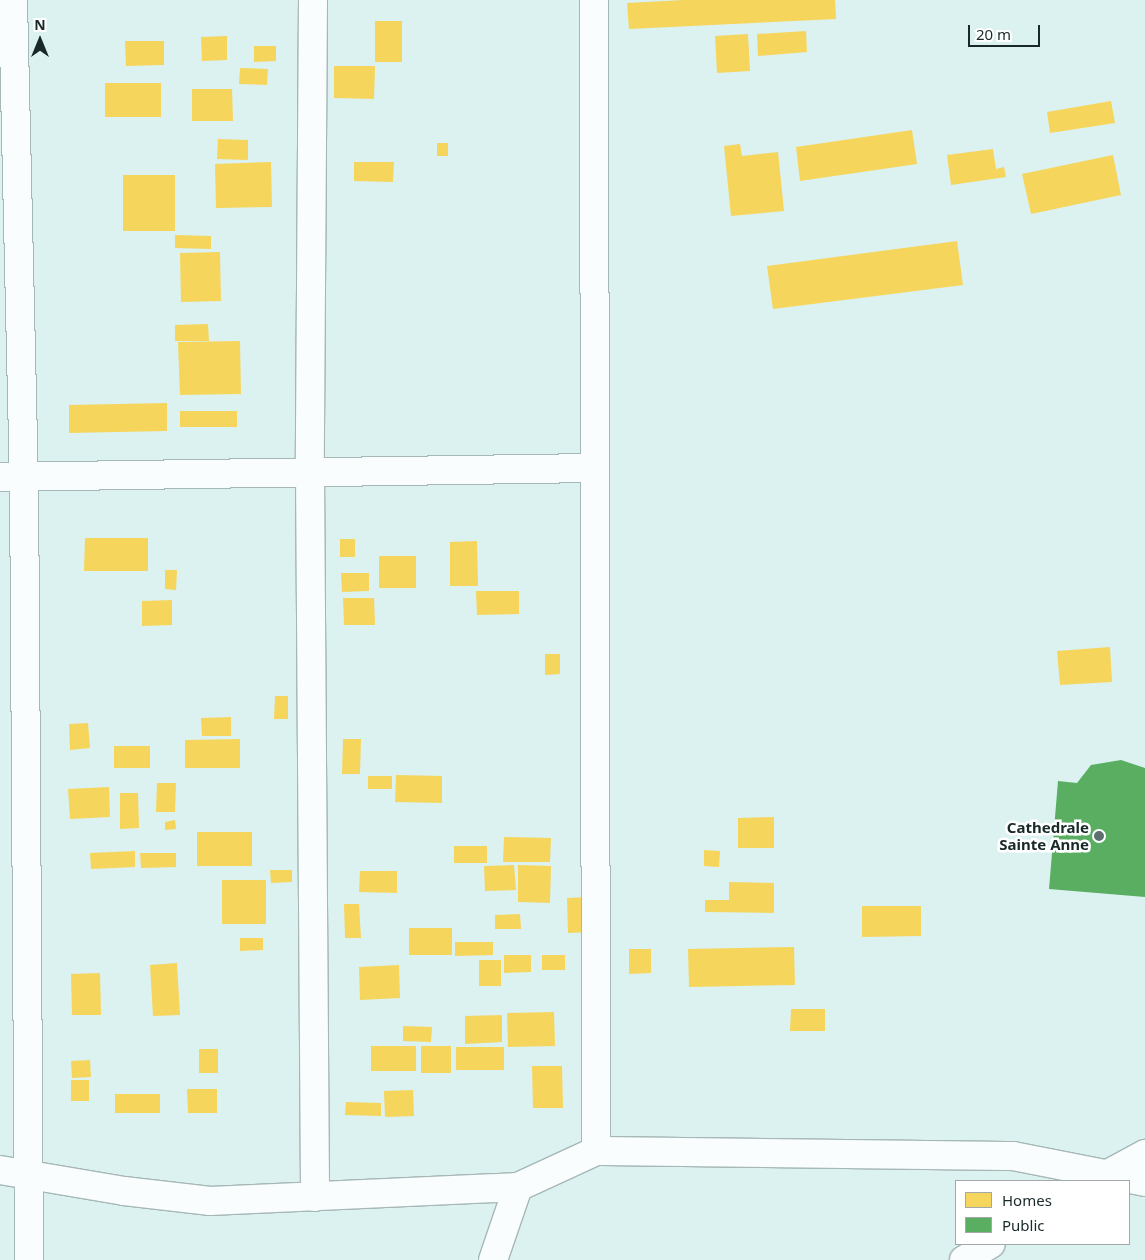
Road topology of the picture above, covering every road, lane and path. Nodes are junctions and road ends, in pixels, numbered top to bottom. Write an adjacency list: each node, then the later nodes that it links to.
1 (13, 0): 6 (street)
2 (313, 0): 5 (street)
3 (594, 0): 4 (street)
4 (595, 468): 5 (street); 7 (street)
5 (310, 472): 6 (street); 16 (street)
6 (12, 477): 10 (street)
7 (596, 1151): 11 (street); 15 (street)
8 (1145, 1154): 11 (street)
9 (0, 1170): 10 (street)
10 (28, 1173): 16 (street); 18 (street)
11 (1100, 1178): 12 (street)
12 (1122, 1180)
13 (1130, 1181): 14 (street)
14 (1145, 1182)
15 (518, 1187): 16 (street); 19 (street)
16 (315, 1197)
17 (989, 1245): 20 (street)
18 (29, 1260)
19 (493, 1260)
20 (964, 1260)

